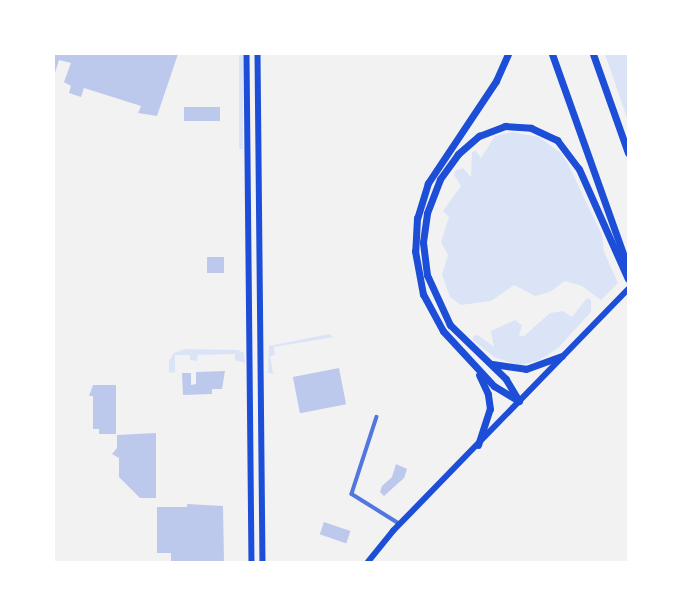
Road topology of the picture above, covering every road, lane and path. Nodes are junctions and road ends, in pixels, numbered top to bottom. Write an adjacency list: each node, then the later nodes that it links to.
1 (247, 54): 17 (main road)
2 (258, 54): 18 (main road)
3 (508, 54): 10 (highway)
4 (552, 54): 7 (highway)
5 (593, 54): 6 (highway)
6 (628, 153)
7 (628, 268)
8 (628, 279): 12 (highway)
9 (628, 289): 11 (main road)
10 (464, 354): 13 (highway); 15 (highway)
11 (562, 356): 12 (highway); 13 (main road)
12 (489, 363): 13 (highway)
13 (519, 401): 15 (main road)
14 (377, 417): 16 (street)
15 (478, 444): 16 (main road)
16 (400, 524): 19 (main road)
17 (252, 562)
18 (263, 562)
19 (368, 562)

